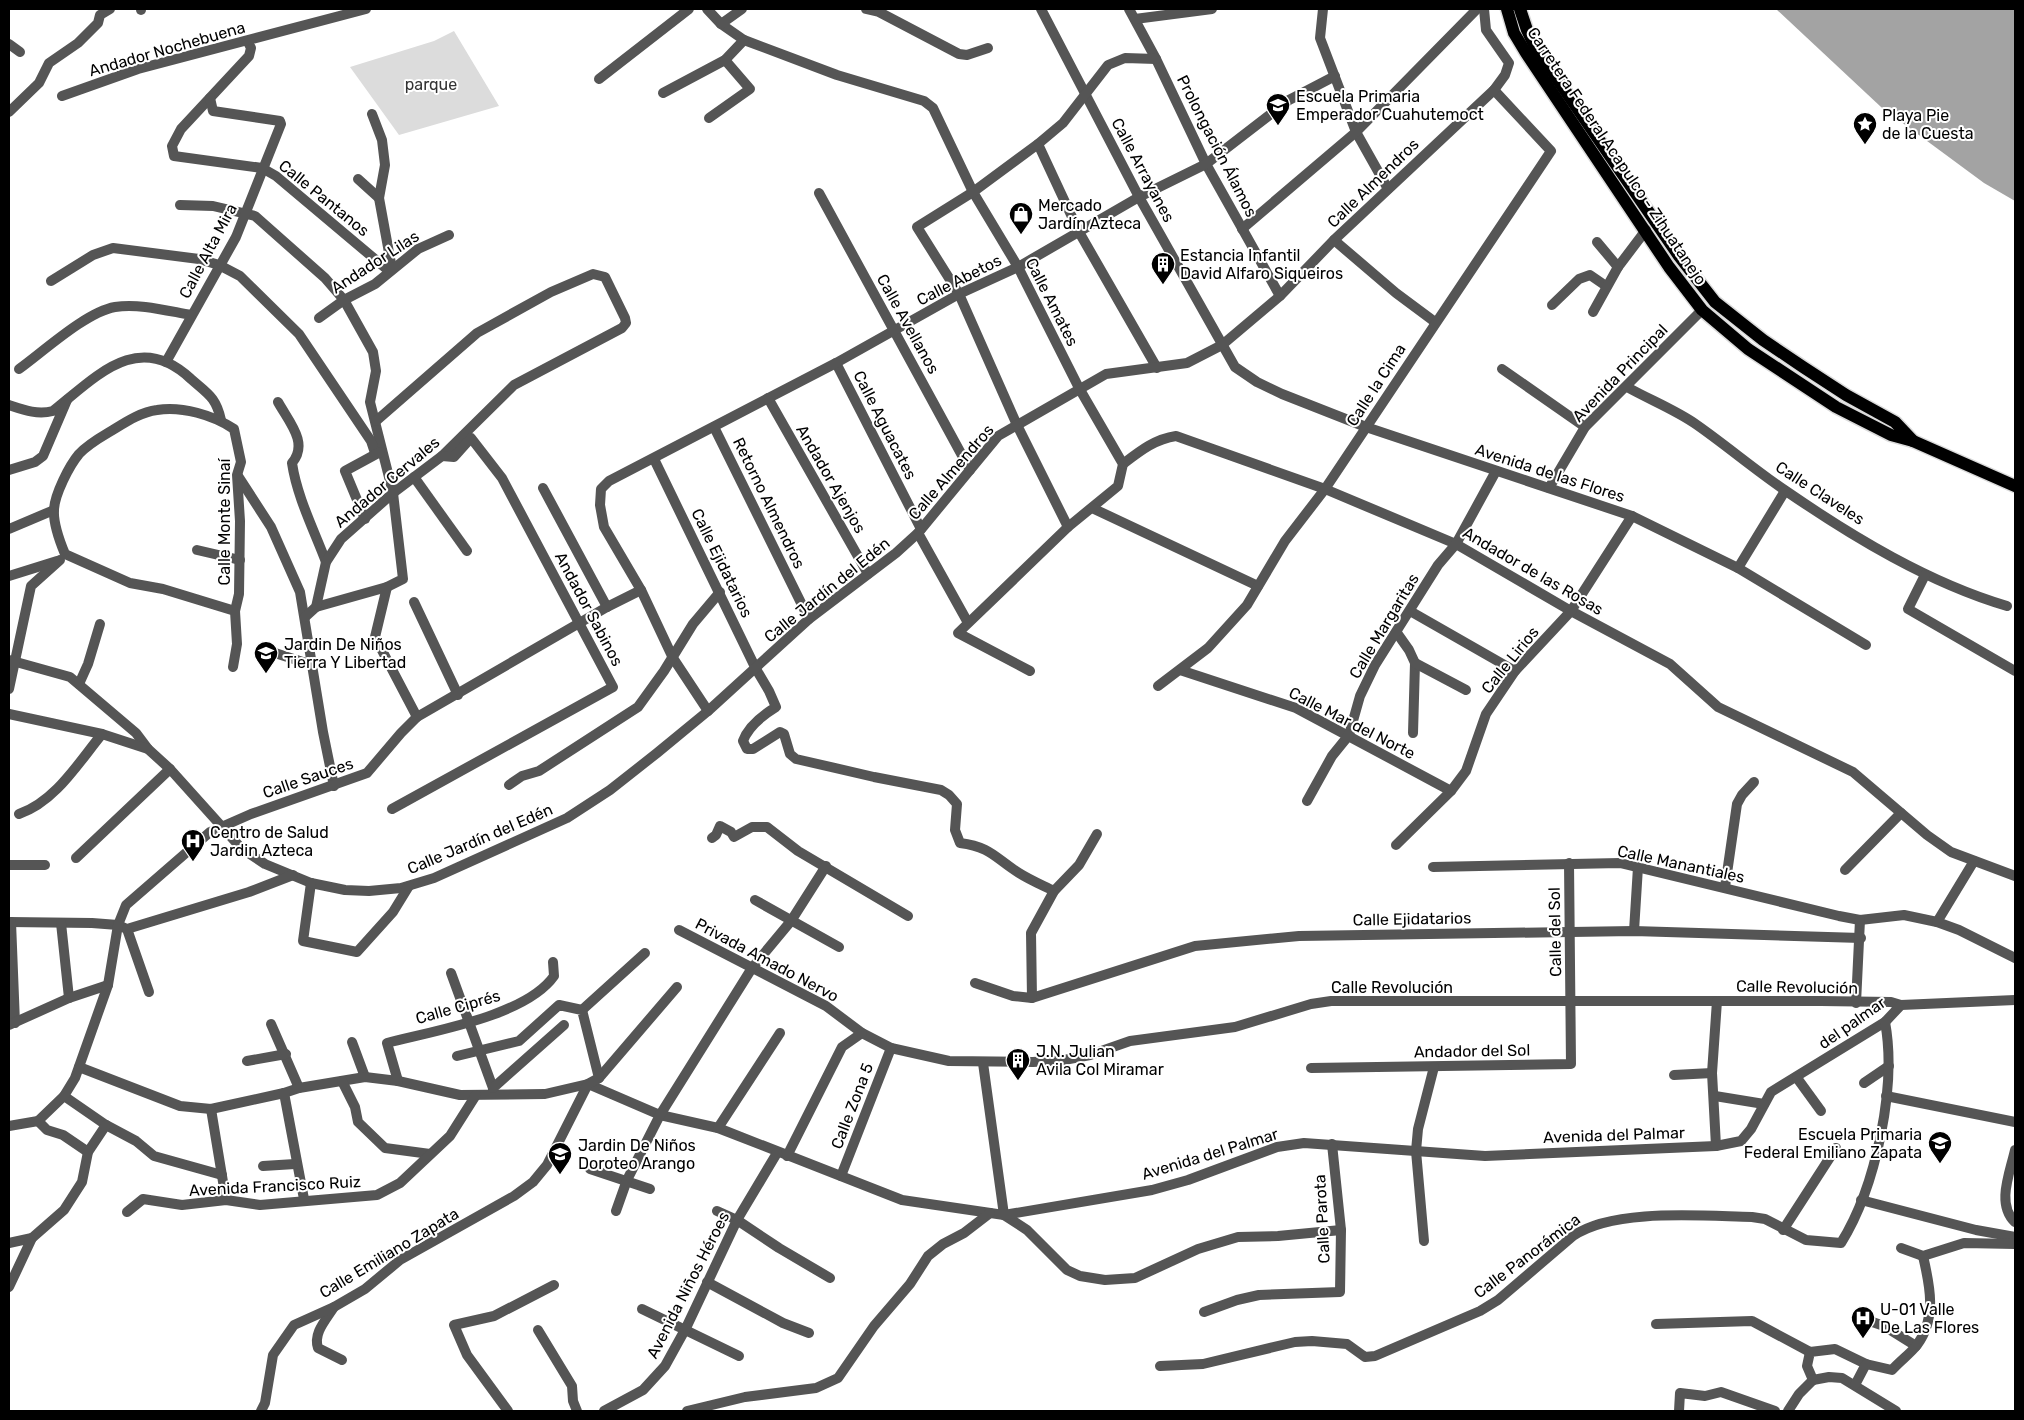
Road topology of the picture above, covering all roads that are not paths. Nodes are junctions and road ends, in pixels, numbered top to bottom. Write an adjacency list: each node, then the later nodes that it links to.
1 (110, 9): 31 (street)
2 (366, 9): 18 (street, Andador Nochebuena)
3 (689, 9): 25 (street)
4 (707, 9): 16 (street, Calle Amates)
5 (742, 9): 16 (street)
6 (866, 9): 20 (street)
7 (1041, 9): 28 (street, Calle Arrayanes)
8 (1129, 9): 15 (street, Prolongación Álamos)
9 (1212, 9): 15 (street)
10 (1323, 9): 24 (street)
11 (1477, 9): 34 (street)
12 (1484, 9): 26 (street, Calle Almendros)
13 (1507, 9): 47 (main road, Carretera Federal Acapulco - Zihuatanejo)
14 (1520, 9): 86 (main road, Carretera Federal Acapulco - Zihuatanejo)
15 (1135, 19): 22 (street, Prolongación Álamos)
16 (722, 24): 17 (street, Calle Amates)
17 (744, 40): 23 (street); 40 (street, Calle Amates)
18 (248, 42): 29 (street, Andador Nochebuena); 30 (street)
19 (9, 44): 21 (street)
20 (988, 48)
21 (20, 52)
22 (1156, 59): 28 (street); 36 (street, Prolongación Álamos)
23 (726, 60): 27 (street); 33 (street)
24 (1335, 76): 34 (street); 36 (street, Calle Abetos)
25 (599, 78)
26 (1494, 90): 39 (street, Calle Almendros); 66 (street, Calle la Cima)
27 (663, 93)
28 (1085, 94): 35 (street); 42 (street, Calle Arrayanes)
29 (62, 96)
30 (210, 98): 37 (street, Calle Alta Mira); 37 (street, Calle Pantanos)
31 (9, 112)
32 (372, 114): 43 (street)
33 (709, 118)
34 (1356, 132): 39 (street); 46 (street)
35 (1038, 144): 40 (street); 48 (street)
36 (1206, 164): 42 (street, Calle Abetos); 46 (street, Prolongación Álamos)
37 (262, 168): 45 (street, Calle Alta Mira); 55 (street, Calle Pantanos)
38 (358, 180): 43 (street)
39 (1388, 189): 50 (street, Calle Almendros)
40 (973, 192): 54 (street, Calle Amates); 58 (street)
41 (819, 193): 67 (street, Calle Avellanos)
42 (1139, 197): 48 (street, Calle Abetos); 68 (street, Calle Arrayanes)
43 (378, 198): 55 (street)
44 (180, 205): 45 (street)
45 (247, 213): 52 (street, Calle Alta Mira); 60 (street)
46 (1242, 230): 59 (street, Prolongación Álamos)
47 (1646, 230): 53 (street); 62 (main road, Carretera Federal Acapulco - Zihuatanejo)
48 (1079, 232): 54 (street, Calle Abetos); 71 (street)
49 (448, 235): 55 (street, Andador Lilas)
50 (1334, 240): 59 (street, Calle Almendros); 66 (street)
51 (1597, 242): 53 (street)
52 (219, 265): 56 (street); 64 (street, Calle Alta Mira); 87 (street)
53 (1618, 266): 57 (street)
54 (1018, 267): 58 (street, Calle Abetos); 75 (street, Calle Amates)
55 (390, 270): 60 (street, Andador Lilas)
56 (51, 281)
57 (1606, 286): 61 (street); 63 (street)
58 (959, 294): 67 (street, Calle Abetos); 82 (street)
59 (1280, 296): 68 (street, Calle Almendros)
60 (344, 300): 65 (street, Andador Lilas); 81 (street)
61 (1552, 305)
62 (1702, 310): 74 (street, Avenida Principal); 86 (main road, Carretera Federal Acapulco - Zihuatanejo)
63 (1593, 312)
64 (191, 315): 69 (street, Calle Alta Mira); 72 (street)
65 (319, 318)
66 (1435, 322): 84 (street, Calle la Cima)
67 (894, 331): 70 (street, Calle Abetos); 92 (street, Calle Avellanos)
68 (1222, 345): 71 (street, Calle Almendros); 84 (street, Avenida de las Flores)
69 (166, 362): 77 (street); 80 (street, Calle Monte Sinaí)
70 (836, 362): 76 (street, Calle Abetos); 108 (street, Calle Aguacates)
71 (1157, 368): 75 (street, Calle Almendros)
72 (19, 369)
73 (1502, 369): 85 (street)
74 (1628, 387): 85 (street, Avenida Principal); 100 (street, Calle Claveles)
75 (1078, 388): 82 (street, Calle Almendros); 90 (street, Calle Amates)
76 (768, 398): 83 (street, Calle Abetos); 116 (street, Andador Ajenjos)
77 (68, 399): 79 (street); 91 (street)
78 (278, 402): 114 (street)
79 (9, 405)
80 (221, 420): 94 (street, Calle Monte Sinaí); 103 (street)
81 (376, 421): 87 (street); 88 (street, Andador Cervales)
82 (1017, 425): 92 (street, Calle Almendros); 106 (street)
83 (714, 427): 89 (street, Calle Abetos); 131 (street, Retorno Almendros)
84 (1366, 427): 93 (street, Avenida de las Flores); 99 (street, Calle la Cima)
85 (1585, 427): 98 (street, Avenida Principal)
86 (1913, 440): 96 (main road, Carretera Federal Acapulco - Zihuatanejo)
87 (379, 452): 101 (street); 105 (street)
88 (442, 456): 95 (street, Andador Cervales); 133 (street, Andador Sabinos)
89 (654, 459): 121 (street, Calle Abetos); 122 (street, Calle Ejidatarios)
90 (1123, 464): 99 (street, Andador de las Rosas); 102 (street)
91 (9, 470)
92 (970, 470): 108 (street, Calle Almendros)
93 (1496, 471): 98 (street, Avenida de las Flores); 109 (street, Calle Margaritas)
94 (237, 475): 113 (street, Calle Monte Sinaí); 130 (street)
95 (414, 478): 101 (street, Andador Cervales); 111 (street)
96 (2015, 486)
97 (543, 488): 126 (street)
98 (1549, 488): 104 (street, Avenida de las Flores)
99 (1325, 489): 109 (street, Andador de las Rosas); 119 (street, Calle la Cima)
100 (1785, 491): 115 (street); 117 (street, Calle Claveles)
101 (393, 493): 105 (street, Andador Cervales); 120 (street)
102 (1092, 508): 106 (street); 119 (street)
103 (54, 510): 107 (street); 112 (street)
104 (1632, 516): 115 (street, Avenida de las Flores); 129 (street, Calle Lirios)
105 (364, 519): 114 (street, Andador Cervales)
106 (1068, 527): 132 (street)
107 (9, 529)
108 (919, 531): 116 (street, Calle Jardín del Edén); 132 (street, Calle Almendros)
109 (1456, 544): 128 (street, Calle Margaritas); 129 (street, Andador de las Rosas)
110 (197, 550): 113 (street)
111 (467, 551)
112 (62, 557): 118 (street); 127 (street); 139 (street)
113 (240, 560): 127 (street, Calle Monte Sinaí)
114 (326, 562): 125 (street, Andador Cervales)
115 (1738, 568): 136 (street, Avenida de las Flores)
116 (868, 574): 131 (street, Calle Jardín del Edén)
117 (1925, 574): 124 (street, Calle Claveles); 147 (street)
118 (9, 576)
119 (1258, 586): 144 (street, Calle la Cima)
120 (386, 588): 125 (street); 155 (street)
121 (641, 590): 126 (street, Calle Sauces); 138 (street)
122 (720, 592): 138 (street); 143 (street, Calle Ejidatarios)
123 (414, 602): 152 (street)
124 (2007, 606)
125 (316, 607): 130 (street)
126 (607, 608): 133 (street, Calle Sauces)
127 (234, 611): 142 (street, Calle Monte Sinaí)
128 (1410, 611): 135 (street, Calle Margaritas); 146 (street)
129 (1572, 611): 146 (street, Calle Lirios); 167 (street, Andador de las Rosas)
130 (305, 617): 141 (street)
131 (810, 619): 143 (street, Calle Jardín del Edén)
132 (967, 622): 145 (street)
133 (580, 623): 152 (street, Calle Sauces); 166 (street, Andador Sabinos)
134 (100, 624): 148 (street)
135 (1396, 633): 140 (street); 158 (street, Calle Margaritas)
136 (1866, 646)
137 (272, 652): 141 (street)
138 (673, 658): 153 (street); 162 (street)
139 (11, 661): 148 (street); 150 (street)
140 (1415, 663): 151 (street, Calle Lirios); 156 (street)
141 (312, 665): 163 (street)
142 (233, 667)
143 (756, 669): 153 (street, Calle Jardín del Edén); 187 (street, Calle Ejidatarios)
144 (1180, 670): 149 (street, Calle la Cima); 158 (street, Calle Mar del Norte)
145 (1030, 671)
146 (1515, 671): 164 (street, Calle Lirios)
147 (2015, 671)
148 (78, 684): 159 (street)
149 (1158, 686)
150 (9, 689)
151 (1466, 690)
152 (458, 695): 155 (street, Calle Sauces)
153 (708, 711): 185 (street, Calle Jardín del Edén)
154 (9, 714): 157 (street, Calle Jardín del Edén)
155 (417, 717): 163 (street, Calle Sauces)
156 (1412, 733)
157 (102, 734): 159 (street, Calle Jardín del Edén); 168 (street)
158 (1349, 735): 164 (street, Calle Mar del Norte); 165 (street, Calle Margaritas)
159 (148, 749): 160 (street, Calle Jardín del Edén)
160 (170, 768): 169 (street, Calle Jardín del Edén); 173 (street)
161 (1754, 782): 186 (street)
162 (510, 785)
163 (334, 786): 169 (street, Calle Sauces)
164 (1450, 791): 172 (street, Calle Lirios)
165 (1307, 801)
166 (392, 809)
167 (1901, 813): 174 (street, Andador de las Rosas); 181 (street)
168 (19, 814)
169 (222, 828): 182 (street, Calle Jardín del Edén); 195 (street, Calle Sauces)
170 (1098, 834): 187 (street)
171 (712, 838): 178 (street)
172 (1396, 845)
173 (76, 858)
174 (1974, 861): 183 (street, Andador de las Rosas); 193 (street)
175 (1569, 863): 179 (street, Calle Manantiales); 180 (street, Calle Manantiales); 197 (street, Calle del Sol)
176 (9, 865): 177 (street)
177 (45, 865)
178 (826, 866): 189 (street); 191 (street)
179 (1432, 867)
180 (1638, 867): 186 (street, Calle Manantiales); 198 (street)
181 (1845, 870)
182 (293, 875): 184 (street, Calle Jardín del Edén); 195 (street)
183 (2015, 876)
184 (311, 883): 185 (street, Calle Jardín del Edén); 185 (street)
185 (409, 886)
186 (1725, 887): 190 (street, Calle Manantiales)
187 (1054, 892): 211 (street)
188 (755, 900): 191 (street)
189 (908, 916)
190 (1860, 920): 193 (street); 199 (street)
191 (791, 921): 200 (street); 204 (street)
192 (10, 922): 194 (street); 220 (street)
193 (1937, 922): 202 (street)
194 (61, 923): 195 (street); 210 (street)
195 (123, 927): 207 (street, Calle Sauces); 209 (street)
196 (679, 930): 204 (street, Privada Amado Nervo)
197 (1570, 931): 198 (street, Calle Ejidatarios); 211 (street, Calle Ejidatarios); 212 (street, Calle del Sol)
198 (1634, 931): 199 (street, Calle Ejidatarios)
199 (1861, 938): 215 (street)
200 (839, 948)
201 (645, 952): 217 (street)
202 (2015, 958)
203 (553, 962): 218 (street, Calle Ciprés)
204 (752, 968): 224 (street, Privada Amado Nervo); 255 (street)
205 (451, 973): 218 (street)
206 (975, 983): 211 (street, Calle Ejidatarios)
207 (108, 985): 210 (street); 233 (street, Calle Sauces)
208 (677, 987): 239 (street)
209 (149, 992)
210 (69, 998): 220 (street)
211 (1032, 998)
212 (1572, 1000): 214 (street, Calle Revolución); 231 (street, Calle Revolución); 234 (street, Andador del Sol)
213 (2015, 1000): 216 (street, del palmar)
214 (1718, 1001): 215 (street, Calle Revolución); 236 (street)
215 (1856, 1002): 216 (street, Calle Revolución)
216 (1901, 1005): 219 (street, del palmar)
217 (582, 1010): 227 (street); 239 (street)
218 (469, 1021): 227 (street); 242 (street, Calle Ciprés)
219 (1885, 1022): 232 (street); 240 (street, del palmar)
220 (12, 1024)
221 (271, 1024): 228 (street)
222 (564, 1025): 246 (street)
223 (780, 1033): 260 (street)
224 (862, 1033): 226 (street, Privada Amado Nervo); 269 (street, Avenida Niños Héroes)
225 (352, 1042): 238 (street)
226 (891, 1048): 231 (street, Calle Revolución); 274 (street, Calle Zona 5)
227 (478, 1050): 229 (street); 246 (street)
228 (286, 1054): 230 (street); 245 (street)
229 (457, 1056)
230 (247, 1061)
231 (983, 1063): 284 (street)
232 (1889, 1066): 243 (street); 251 (street)
233 (79, 1067): 249 (street, Calle Sauces); 253 (street)
234 (1434, 1067): 235 (street, Andador del Sol); 266 (street)
235 (1311, 1068)
236 (1712, 1073): 237 (street); 250 (street)
237 (1674, 1076)
238 (365, 1077): 241 (street); 242 (street)
239 (598, 1078): 244 (street)
240 (1797, 1078): 252 (street, del palmar); 254 (street)
241 (342, 1081): 245 (street); 268 (street)
242 (398, 1081): 248 (street)
243 (1864, 1083)
244 (588, 1084): 246 (street); 255 (street, Avenida del Palmar); 300 (street, Calle Emiliano Zapata)
245 (300, 1088): 247 (street)
246 (493, 1091): 248 (street)
247 (284, 1093): 253 (street); 270 (street)
248 (476, 1095): 268 (street, Avenida Francisco Ruiz)
249 (64, 1096): 256 (street, Calle Sauces); 258 (street)
250 (1715, 1096): 252 (street); 263 (street)
251 (1886, 1096): 257 (street); 279 (street)
252 (1764, 1104): 261 (street, del palmar)
253 (210, 1109): 273 (street)
254 (1821, 1111)
255 (660, 1115): 260 (street, Avenida del Palmar); 275 (street)
256 (38, 1121): 259 (street); 267 (street)
257 (2015, 1122)
258 (106, 1125): 267 (street); 273 (street)
259 (9, 1126)
260 (718, 1128): 269 (street, Avenida del Palmar)
261 (1741, 1141): 263 (street, Avenida del Palmar)
262 (1332, 1144): 266 (street, Avenida del Palmar); 284 (street, Avenida del Palmar); 287 (street, Calle Parota)
263 (1716, 1146): 266 (street, Avenida del Palmar)
264 (1836, 1148): 288 (street)
265 (2015, 1150): 286 (street)
266 (1416, 1151): 291 (street)
267 (88, 1152): 290 (street)
268 (430, 1154): 277 (street, Avenida Francisco Ruiz)
269 (782, 1155): 274 (street, Avenida del Palmar); 285 (street, Avenida Niños Héroes)
270 (295, 1164): 271 (street); 277 (street)
271 (263, 1166)
272 (590, 1169): 275 (street)
273 (222, 1174): 278 (street)
274 (841, 1176): 283 (street, Avenida del Palmar)
275 (627, 1180): 276 (street); 280 (street)
276 (650, 1189)
277 (304, 1199): 278 (street, Avenida Francisco Ruiz)
278 (226, 1200): 281 (street, Avenida Francisco Ruiz)
279 (1860, 1200): 288 (street, Calle Panorámica); 289 (street)
280 (616, 1211)
281 (127, 1212)
282 (717, 1212): 285 (street)
283 (990, 1213): 284 (street, Avenida del Palmar); 320 (street)
284 (1004, 1215): 287 (street)
285 (737, 1220): 296 (street); 297 (street, Avenida Niños Héroes)
286 (2015, 1222)
287 (1341, 1230): 302 (street, Calle Parota)
288 (1783, 1230): 313 (street, Calle Panorámica)
289 (2015, 1237)
290 (32, 1238): 292 (street); 299 (street)
291 (1424, 1242)
292 (9, 1243)
293 (2015, 1244): 295 (street)
294 (1901, 1248): 295 (street)
295 (1923, 1256): 308 (street)
296 (830, 1278)
297 (707, 1282): 305 (street, Avenida Niños Héroes); 307 (street)
298 (554, 1285): 317 (street)
299 (9, 1287)
300 (334, 1307): 311 (street); 316 (street, Calle Emiliano Zapata)
301 (642, 1309): 305 (street)
302 (1204, 1312)
303 (1858, 1317): 308 (street)
304 (1656, 1324): 309 (street)
305 (686, 1328): 310 (street); 319 (street, Avenida Niños Héroes)
306 (538, 1330): 318 (street)
307 (809, 1333)
308 (1916, 1346): 312 (street)
309 (1810, 1352): 312 (street); 314 (street)
310 (739, 1356)
311 (342, 1360)
312 (1866, 1364): 315 (street)
313 (1160, 1366)
314 (1813, 1380): 315 (street); 323 (street)
315 (1855, 1385): 324 (street)
316 (260, 1411)
317 (508, 1411)
318 (577, 1411)
319 (604, 1411)
320 (687, 1411)
321 (1679, 1411): 322 (street)
322 (1775, 1411)
323 (1788, 1411)
324 (1896, 1411)

